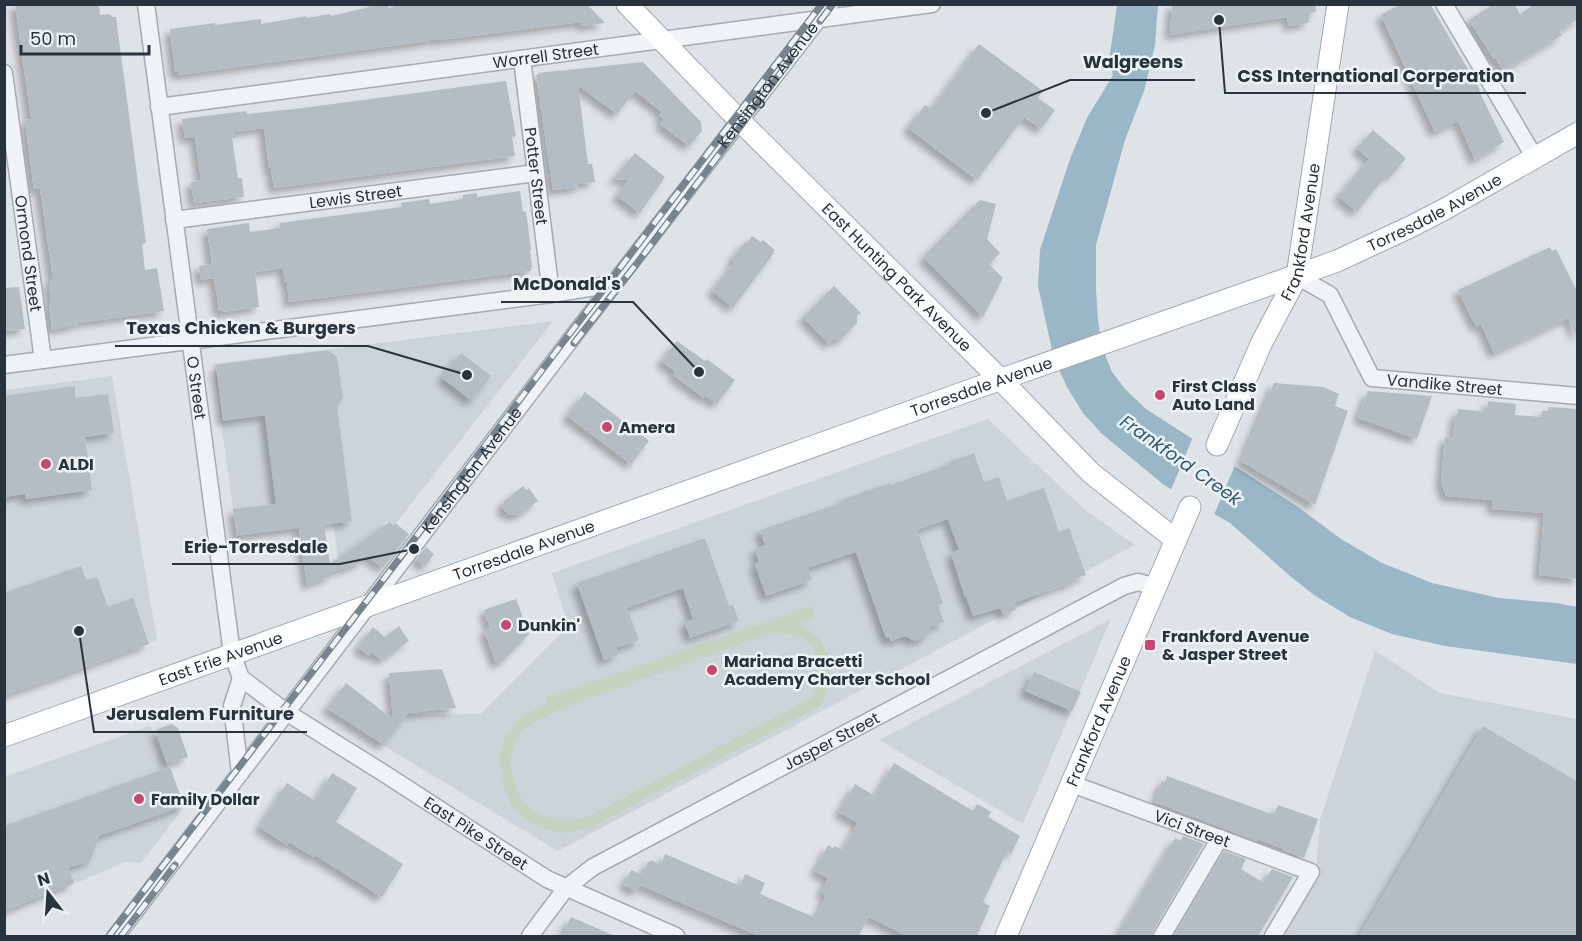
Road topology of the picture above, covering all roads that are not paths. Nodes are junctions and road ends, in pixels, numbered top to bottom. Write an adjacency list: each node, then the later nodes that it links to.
1 (146, 4): 11 (street, O Street)
2 (627, 4): 8 (main road, East Hunting Park Avenue)
3 (830, 4): 7 (street, Kensington Avenue)
4 (932, 4): 7 (street, Worrell Street)
5 (1338, 4): 17 (main road, Frankford Avenue)
6 (1444, 4): 14 (street)
7 (819, 20): 8 (street, Worrell Street); 12 (street, Kensington Avenue)
8 (662, 39): 9 (street, Worrell Street); 12 (main road, East Hunting Park Avenue)
9 (522, 59): 11 (street, Worrell Street); 15 (street, Potter Street)
10 (4, 73): 21 (street, Ormond Street)
11 (159, 107): 16 (street, O Street)
12 (740, 120): 18 (street, Kensington Avenue); 23 (main road, East Hunting Park Avenue)
13 (1578, 133): 14 (main road, Torresdale Avenue)
14 (1535, 158): 17 (main road, Torresdale Avenue)
15 (536, 173): 16 (street, Lewis Street); 19 (street, Potter Street)
16 (174, 220): 20 (street, O Street)
17 (1297, 276): 23 (main road, Torresdale Avenue); 24 (street, Vandike Street); 25 (main road, Frankford Avenue)
18 (614, 284): 19 (street); 29 (street, Kensington Avenue)
19 (551, 294): 20 (street)
20 (191, 341): 21 (street); 30 (street, O Street)
21 (43, 360): 22 (street)
22 (4, 365)
23 (1001, 380): 27 (main road, East Hunting Park Avenue); 29 (main road, Torresdale Avenue)
24 (1578, 396)
25 (1217, 445)
26 (1190, 507): 27 (main road, Frankford Avenue)
27 (1176, 540): 28 (main road, Frankford Avenue)
28 (1156, 587): 35 (main road, Frankford Avenue); 37 (street, Jasper Street)
29 (369, 605): 30 (main road, East Erie Avenue); 32 (street, Kensington Avenue)
30 (232, 654): 31 (street, O Street); 33 (main road, East Erie Avenue)
31 (241, 678): 32 (street); 34 (street)
32 (286, 712): 34 (street, Kensington Avenue); 37 (street, East Pike Street)
33 (4, 736)
34 (240, 773): 38 (street, Kensington Avenue)
35 (1072, 784): 36 (street, Vici Street); 41 (main road, Frankford Avenue)
36 (1220, 838): 42 (street); 43 (street, Vici Street)
37 (566, 888): 39 (street, Jasper Street); 40 (street, East Pike Street)
38 (116, 936)
39 (530, 936)
40 (676, 936)
41 (1006, 936)
42 (1162, 936)
43 (1273, 936)

